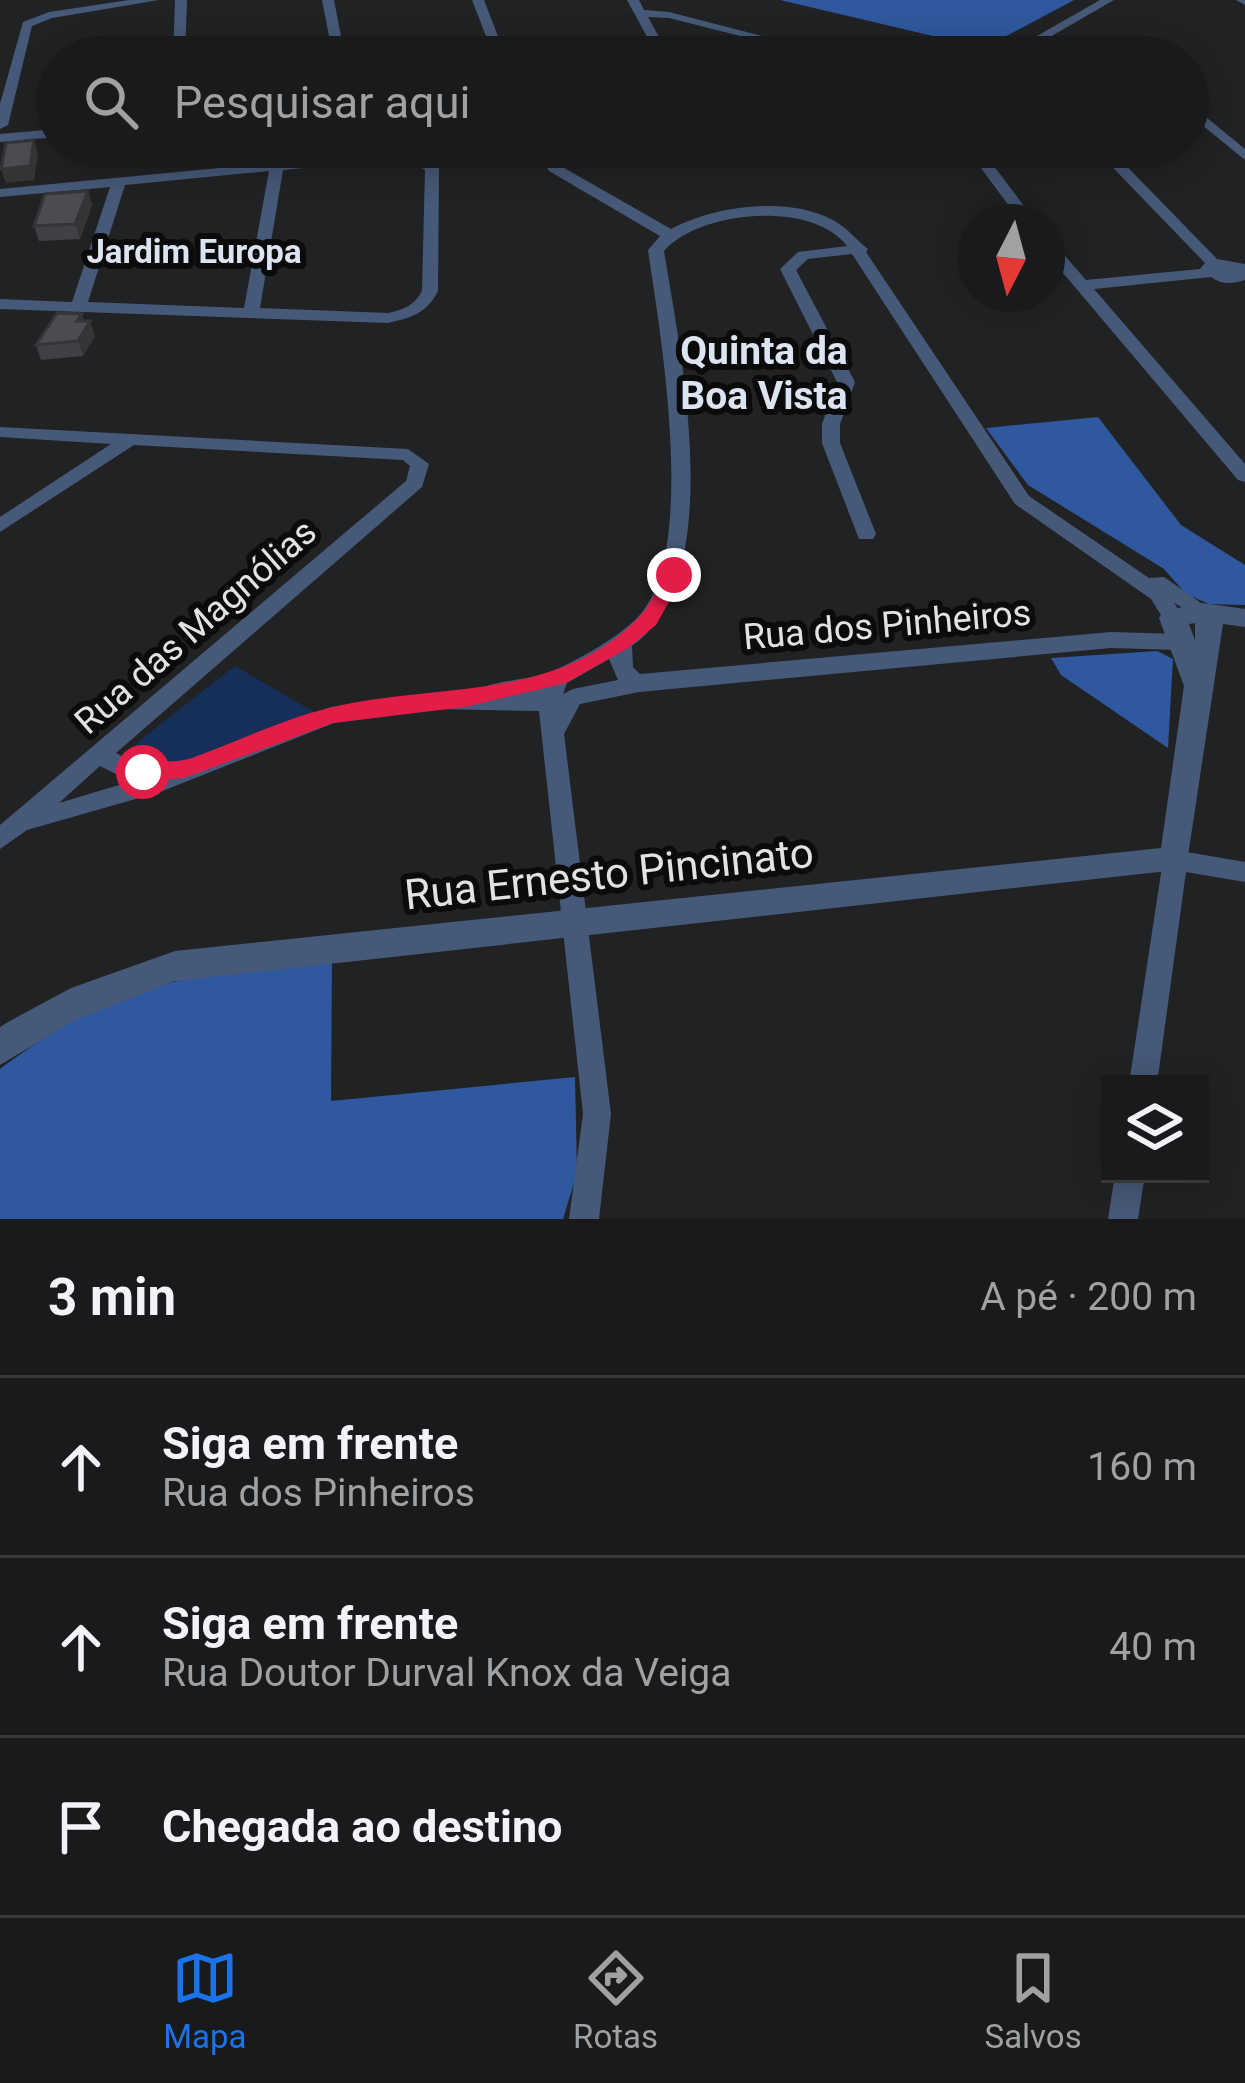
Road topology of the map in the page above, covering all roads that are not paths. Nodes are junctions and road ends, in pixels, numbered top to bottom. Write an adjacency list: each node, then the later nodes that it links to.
1 (153, 0): 15 (street)
2 (181, 0): 8 (street)
3 (328, 0): 9 (street)
4 (478, 0): 10 (street)
5 (633, 0): 7 (street)
6 (1108, 0): 13 (street)
7 (641, 13): 11 (street); 12 (street)
8 (180, 36)
9 (335, 36)
10 (492, 36)
11 (653, 36)
12 (754, 36)
13 (1044, 36)
14 (1209, 124): 18 (street)
15 (1, 125)
16 (36, 135): 17 (street)
17 (0, 138)
18 (1245, 156)
19 (257, 168): 25 (street)
20 (277, 168): 37 (street)
21 (432, 168): 37 (street)
22 (554, 168): 28 (street)
23 (988, 168): 27 (street)
24 (1119, 168): 31 (street)
25 (119, 182): 26 (street); 36 (street)
26 (0, 193)
27 (1015, 204)
28 (668, 234): 29 (street); 46 (street)
29 (860, 249): 42 (street); 44 (street)
30 (1065, 264): 33 (street)
31 (1212, 268): 32 (street); 33 (street)
32 (1238, 273): 34 (street)
33 (1084, 285): 40 (street)
34 (1245, 293)
35 (0, 304): 36 (street)
36 (78, 307): 37 (street)
37 (251, 313)
38 (0, 432): 39 (street)
39 (133, 438): 41 (street); 52 (street, Rua das Magnólias)
40 (1245, 476)
41 (0, 526)
42 (866, 534)
43 (1245, 618): 44 (street)
44 (1191, 628): 45 (street); 48 (street, Rua dos Pinheiros); 55 (street)
45 (1245, 633)
46 (621, 643): 47 (street); 48 (street)
47 (559, 678): 49 (street); 50 (street)
48 (639, 684): 51 (street, Rua dos Pinheiros)
49 (465, 700): 50 (street); 53 (street)
50 (549, 703): 51 (street)
51 (552, 736): 57 (street)
52 (101, 756): 53 (street); 54 (street, Rua das Magnólias)
53 (184, 770): 54 (street)
54 (8, 832)
55 (1175, 860): 56 (street, Rua Ernesto Pincinato); 57 (street, Rua Ernesto Pincinato); 59 (street)
56 (1245, 872)
57 (575, 920): 58 (street, Rua Ernesto Pincinato); 61 (street)
58 (0, 1048)
59 (1144, 1075)
60 (1129, 1183): 62 (street)
61 (584, 1219)
62 (1123, 1219)

